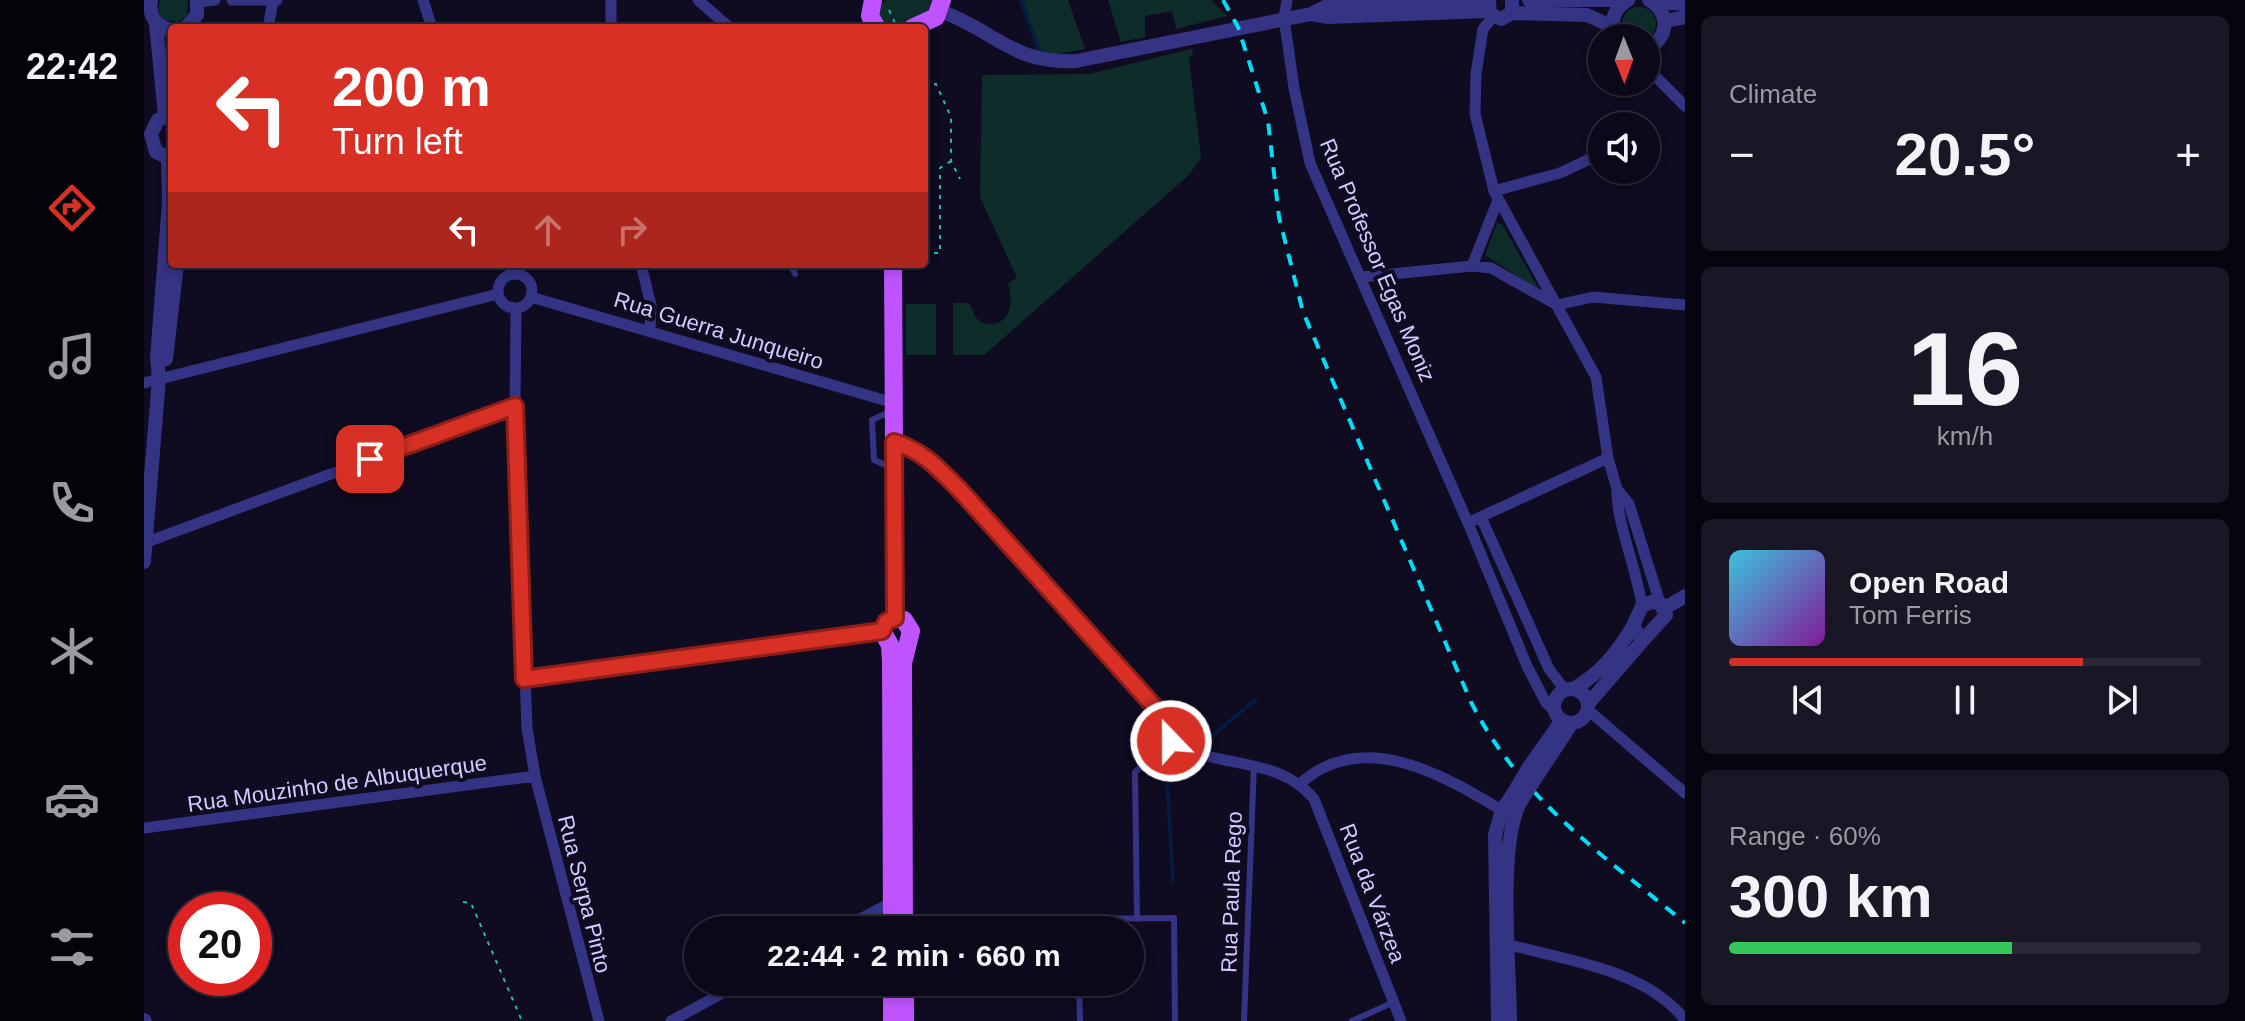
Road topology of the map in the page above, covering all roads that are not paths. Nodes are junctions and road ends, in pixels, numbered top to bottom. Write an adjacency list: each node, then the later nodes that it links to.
1 (215, 0): 8 (street)
2 (232, 0): 9 (street)
3 (423, 0): 22 (street)
4 (611, 0): 23 (street)
5 (698, 0): 24 (street)
6 (1529, 0): 7 (street)
7 (1627, 0): 28 (street)
8 (198, 1): 20 (street)
9 (275, 1): 21 (street)
10 (875, 1): 25 (main road)
11 (1651, 1): 12 (street); 19 (street)
12 (1685, 4)
13 (941, 5): 14 (street); 26 (main road)
14 (1285, 6): 16 (street); 46 (street, Rua Professor Egas Moniz)
15 (1512, 6): 16 (street); 27 (street)
16 (1487, 7): 37 (street)
17 (150, 10): 29 (street); 33 (street)
18 (1685, 17): 19 (street)
19 (1665, 21): 30 (street)
20 (191, 24)
21 (269, 24)
22 (431, 24)
23 (611, 24)
24 (725, 24)
25 (890, 24)
26 (907, 24)
27 (1602, 24)
28 (1615, 24)
29 (168, 26)
30 (1660, 38)
31 (1660, 81): 32 (street)
32 (1685, 106)
33 (160, 119): 34 (street)
34 (149, 148): 35 (street)
35 (168, 158)
36 (1588, 160): 37 (street)
37 (1496, 196): 39 (street); 49 (street)
38 (168, 215): 53 (street)
39 (1472, 266): 46 (street); 49 (street)
40 (177, 268): 53 (street)
41 (642, 268): 52 (street)
42 (792, 268): 45 (lane)
43 (893, 268): 56 (main road)
44 (508, 269): 47 (street); 48 (street)
45 (795, 274)
46 (1362, 277): 62 (street, Rua Professor Egas Moniz)
47 (498, 294): 51 (street); 53 (street)
48 (531, 297): 51 (street); 52 (street, Rua Guerra Junqueiro)
49 (1557, 305): 50 (street); 58 (street)
50 (1685, 305)
51 (516, 308): 55 (street, Rua Serpa Pinto)
52 (650, 329): 56 (street, Rua Guerra Junqueiro)
53 (159, 378): 54 (street); 63 (street)
54 (144, 383)
55 (515, 406): 63 (street); 71 (street, Rua Serpa Pinto)
56 (894, 406): 57 (main road); 59 (lane)
57 (894, 442): 59 (main road); 75 (street)
58 (1608, 458): 60 (street); 61 (street)
59 (894, 469): 69 (main road)
60 (1617, 489): 66 (street); 67 (street)
61 (1481, 517): 62 (street); 72 (street)
62 (1468, 523): 74 (street, Rua Professor Egas Moniz)
63 (146, 542): 64 (street)
64 (144, 562)
65 (1685, 596): 66 (street)
66 (1662, 605): 67 (street); 70 (street)
67 (1642, 606): 68 (street)
68 (1633, 626): 70 (street); 72 (street)
69 (893, 634): 71 (street); 82 (main road)
70 (1646, 637): 73 (street)
71 (524, 679): 77 (street, Rua Serpa Pinto)
72 (1569, 690): 73 (street); 74 (street)
73 (1588, 707): 74 (street); 79 (street)
74 (1563, 718): 80 (street, bridge)
75 (1179, 734): 76 (street); 86 (lane)
76 (1254, 765): 78 (street); 101 (lane, Rua Paula Rego)
77 (535, 776): 81 (street, Rua Mouzinho de Albuquerque); 95 (street, Rua Serpa Pinto)
78 (1301, 783): 80 (street); 93 (street, Rua da Várzea)
79 (1685, 793)
80 (1507, 813): 88 (street)
81 (144, 828)
82 (898, 899): 83 (street); 84 (main road); 85 (main road)
83 (866, 916)
84 (895, 916)
85 (901, 916)
86 (1137, 916)
87 (1144, 919): 100 (lane)
88 (1504, 946): 94 (street); 104 (street); 105 (street)
89 (717, 996): 96 (street)
90 (892, 996): 97 (main road)
91 (905, 996): 98 (main road)
92 (1079, 996): 99 (lane)
93 (1394, 1002): 102 (lane); 103 (street, Rua da Várzea)
94 (1685, 1020)
95 (599, 1021)
96 (671, 1021)
97 (892, 1021)
98 (905, 1021)
99 (1080, 1021)
100 (1175, 1021)
101 (1244, 1021)
102 (1352, 1021)
103 (1401, 1021)
104 (1498, 1021)
105 (1510, 1021)

